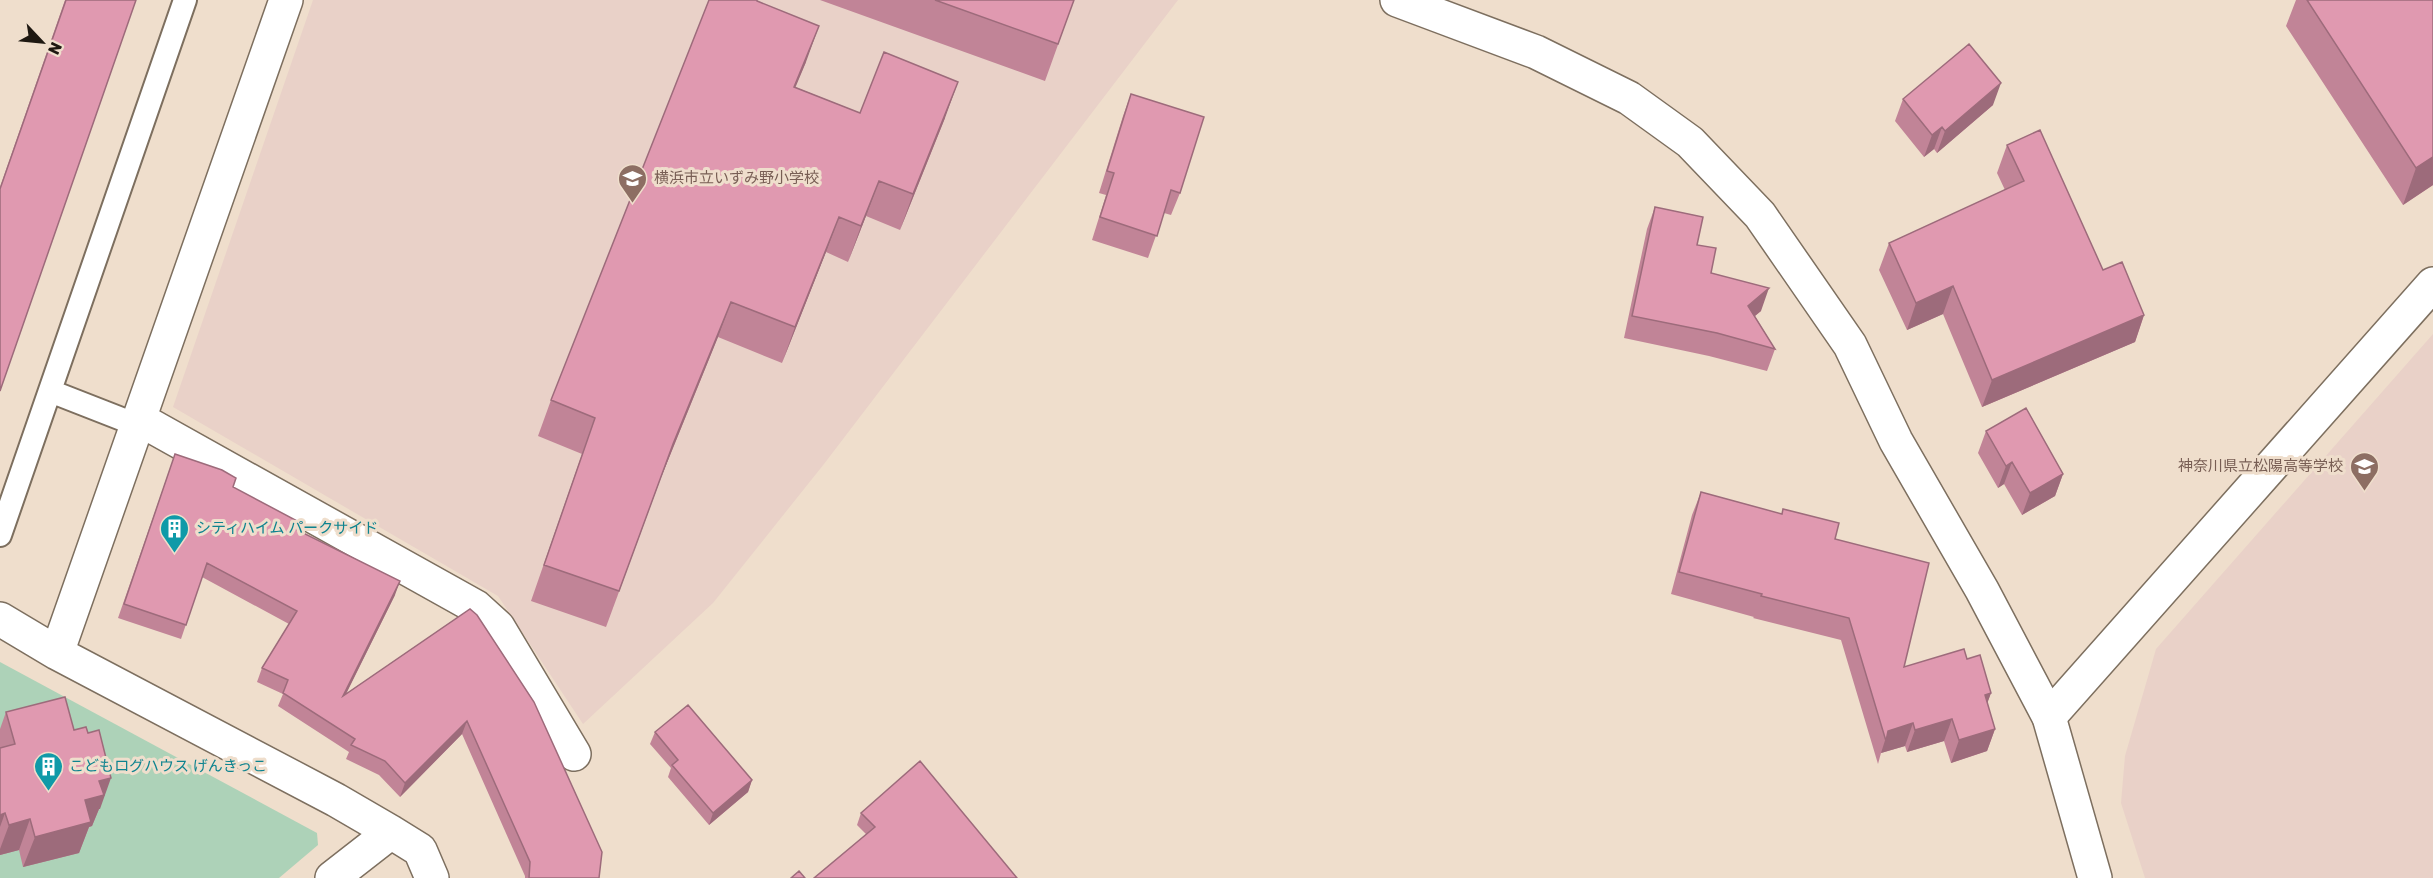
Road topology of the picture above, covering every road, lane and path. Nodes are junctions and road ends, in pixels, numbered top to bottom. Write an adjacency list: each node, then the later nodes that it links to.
1 (185, 0): 5 (lane)
2 (286, 0): 6 (street)
3 (1397, 0): 10 (street)
4 (2433, 284): 10 (street)
5 (50, 391): 6 (lane); 7 (lane)
6 (138, 422): 9 (street); 11 (street)
7 (0, 535)
8 (0, 620): 9 (street)
9 (57, 653): 12 (street)
10 (2049, 717): 15 (street)
11 (574, 754)
12 (391, 832): 13 (street); 14 (street)
13 (332, 878)
14 (432, 878)
15 (2096, 878)

